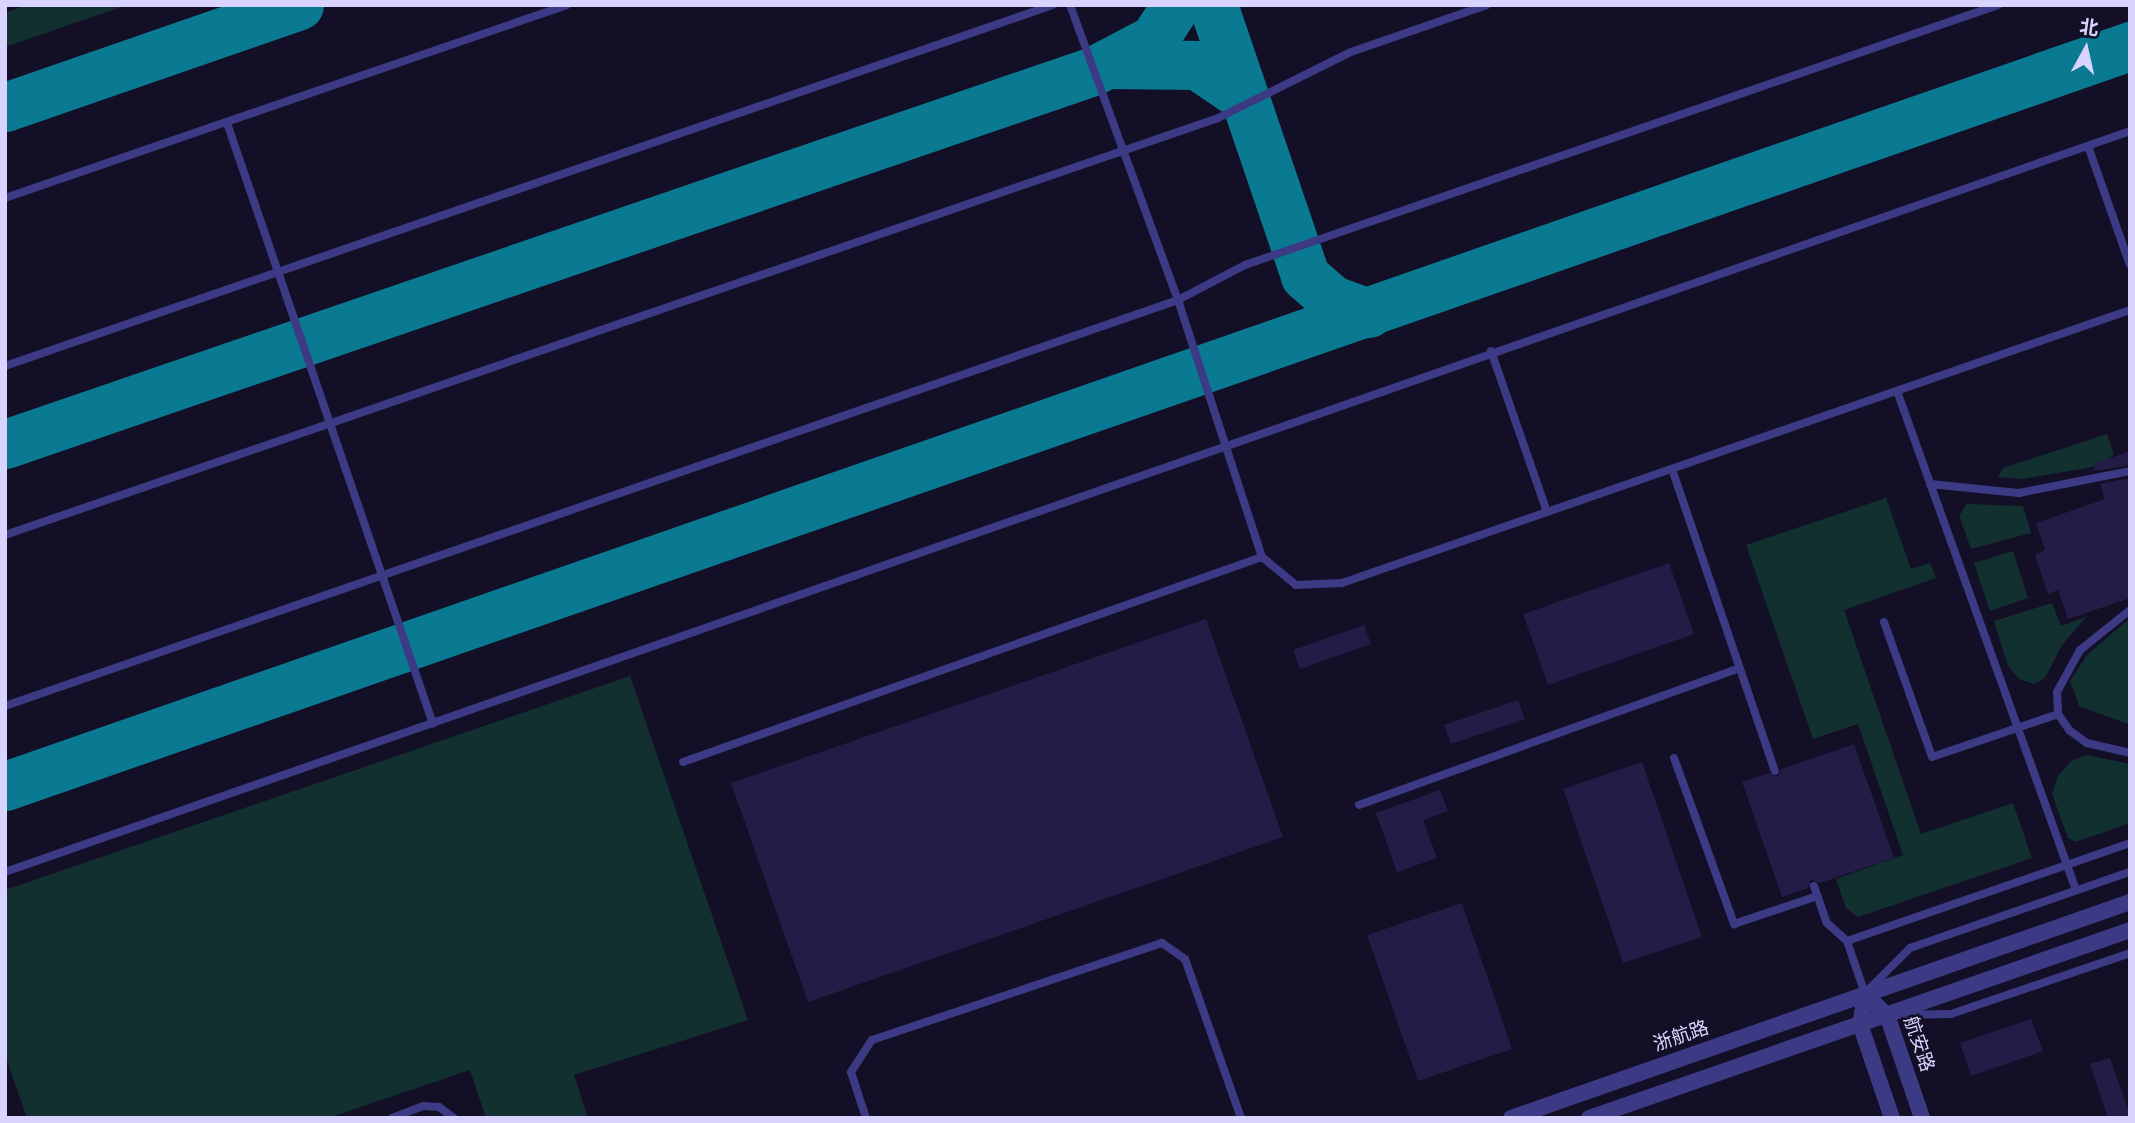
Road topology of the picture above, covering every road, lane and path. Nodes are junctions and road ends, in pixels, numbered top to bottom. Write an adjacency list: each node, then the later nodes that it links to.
1 (567, 5): 6 (lane)
2 (1053, 5): 12 (lane)
3 (1070, 5): 9 (lane)
4 (1487, 5): 9 (lane)
5 (1997, 5): 13 (lane)
6 (227, 123): 10 (lane); 12 (lane)
7 (2130, 131): 8 (lane)
8 (2088, 146): 11 (lane); 15 (lane)
9 (1122, 150): 13 (lane); 18 (lane)
10 (5, 198)
11 (2130, 265)
12 (278, 273): 16 (lane); 18 (lane)
13 (1178, 300): 19 (lane); 26 (lane)
14 (2130, 310): 17 (lane)
15 (1491, 351): 19 (lane); 23 (lane)
16 (5, 366)
17 (1898, 391): 20 (lane); 22 (lane)
18 (330, 425): 24 (lane); 26 (lane)
19 (1224, 443): 25 (lane); 32 (lane)
20 (1672, 469): 23 (lane); 29 (lane)
21 (2130, 471): 22 (lane)
22 (1930, 484): 33 (lane)
23 (1547, 512): 25 (lane)
24 (5, 536)
25 (1262, 557): 36 (lane)
26 (383, 575): 30 (lane); 32 (lane)
27 (2130, 610): 31 (lane)
28 (1884, 622): 33 (lane)
29 (1740, 668): 37 (lane); 38 (lane)
30 (5, 706)
31 (2058, 714): 33 (lane); 34 (lane)
32 (433, 724): 41 (lane)
33 (2016, 729): 40 (lane)
34 (2130, 753)
35 (1674, 758): 45 (lane)
36 (683, 762)
37 (1775, 771)
38 (1359, 805)
39 (2130, 843): 40 (lane)
40 (2066, 865): 44 (lane); 48 (lane)
41 (5, 872)
42 (2130, 872): 44 (lane)
43 (1814, 886): 45 (lane)
44 (2076, 890): 50 (lane)
45 (1817, 896): 48 (lane)
46 (2130, 902): 50 (street, 浙航路)
47 (2130, 930): 51 (street)
48 (1847, 941): 50 (lane)
49 (2130, 953): 51 (lane)
50 (1865, 994): 51 (street, 航安路); 52 (street); 57 (street, 浙航路)
51 (1886, 1015): 52 (street); 60 (street, 航安路)
52 (1860, 1024): 58 (street); 59 (street)
53 (392, 1118): 54 (lane)
54 (454, 1118)
55 (866, 1118): 56 (lane)
56 (1241, 1118)
57 (1511, 1118)
58 (1589, 1118)
59 (1892, 1118)
60 (1922, 1118)

